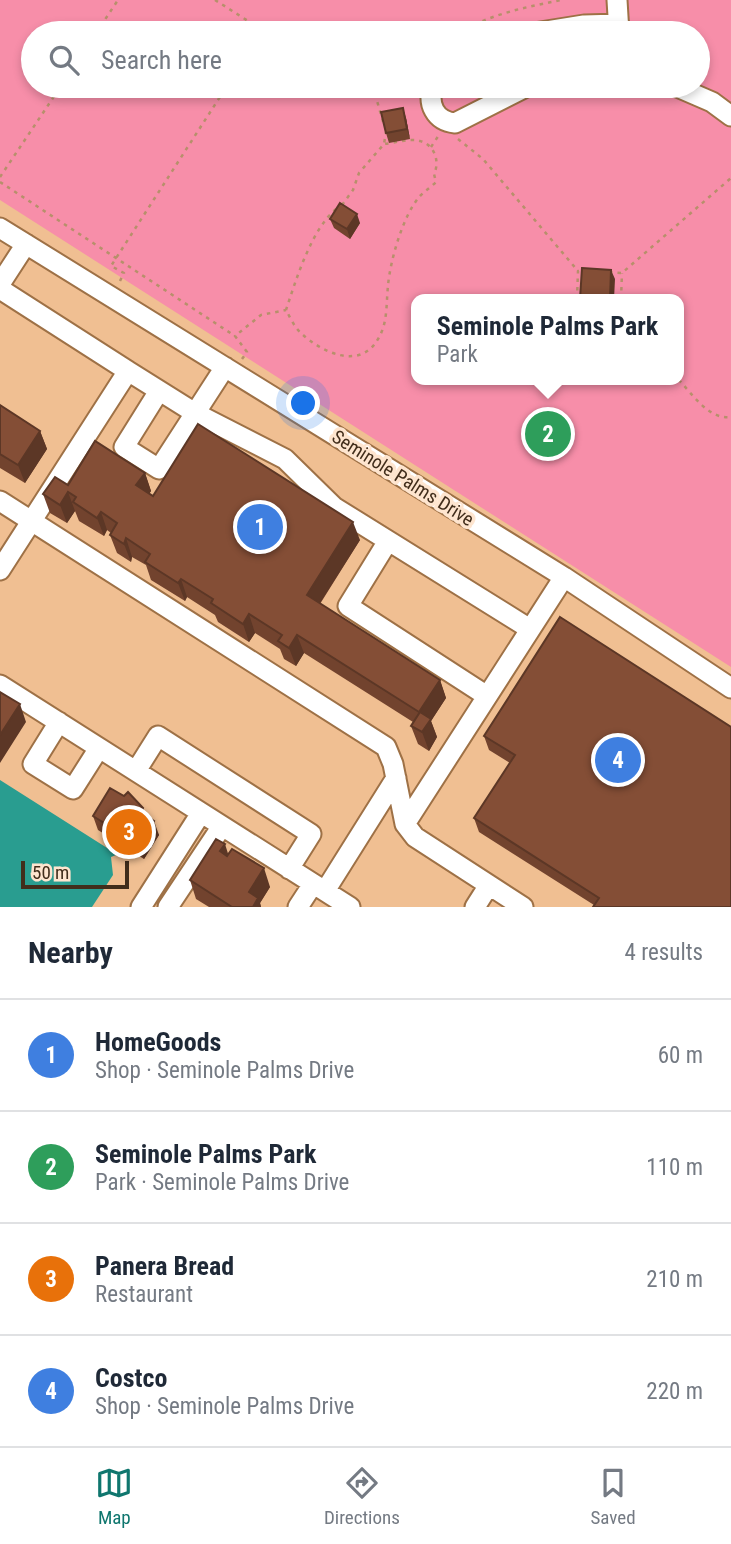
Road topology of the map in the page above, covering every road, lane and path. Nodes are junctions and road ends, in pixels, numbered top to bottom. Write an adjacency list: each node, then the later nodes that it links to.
1 (118, 0): 5 (path)
2 (215, 0): 6 (path)
3 (561, 0): 7 (path)
4 (617, 0): 8 (street)
5 (104, 21)
6 (245, 21)
7 (486, 21)
8 (618, 21)
9 (53, 98): 19 (path)
10 (218, 98): 22 (path)
11 (376, 98): 17 (path)
12 (432, 98): 16 (street)
13 (501, 98): 16 (street)
14 (703, 98): 15 (street)
15 (731, 116)
16 (449, 123): 23 (path)
17 (384, 144): 31 (path); 31 (path)
18 (731, 178): 26 (path)
19 (0, 180): 22 (path)
20 (0, 228): 21 (street, Seminole Palms Drive)
21 (26, 244): 28 (street); 33 (street, Seminole Palms Drive)
22 (117, 259): 27 (path); 32 (path)
23 (578, 271): 24 (path); 29 (path)
24 (589, 271)
25 (600, 272): 26 (path)
26 (622, 273): 30 (path)
27 (120, 281)
28 (0, 286): 34 (street)
29 (577, 294)
30 (621, 294)
31 (286, 310): 32 (path)
32 (235, 336): 33 (path)
33 (233, 364): 37 (street); 43 (street, Seminole Palms Drive)
34 (128, 371): 36 (street); 40 (street)
35 (684, 385): 38 (path)
36 (159, 391): 37 (street); 37 (street)
37 (195, 413): 41 (street)
38 (731, 417)
39 (0, 501): 40 (street)
40 (32, 521): 42 (street); 51 (street)
41 (388, 541): 44 (street); 47 (street)
42 (0, 570)
43 (564, 577): 44 (street); 46 (street, Seminole Palms Drive)
44 (530, 629): 47 (street)
45 (0, 685): 48 (street)
46 (731, 688)
47 (487, 696): 53 (street)
48 (59, 722): 49 (street); 49 (street)
49 (99, 748): 50 (street)
50 (136, 771): 52 (street); 55 (street)
51 (396, 778): 53 (street); 57 (street)
52 (201, 813): 54 (street); 58 (street)
53 (405, 824): 56 (street)
54 (222, 826): 55 (street); 59 (street)
55 (289, 869): 57 (street)
56 (489, 885): 62 (street); 63 (street)
57 (319, 888): 60 (street); 61 (street)
58 (141, 907)
59 (168, 907)
60 (298, 907)
61 (349, 907)
62 (475, 907)
63 (523, 907)

